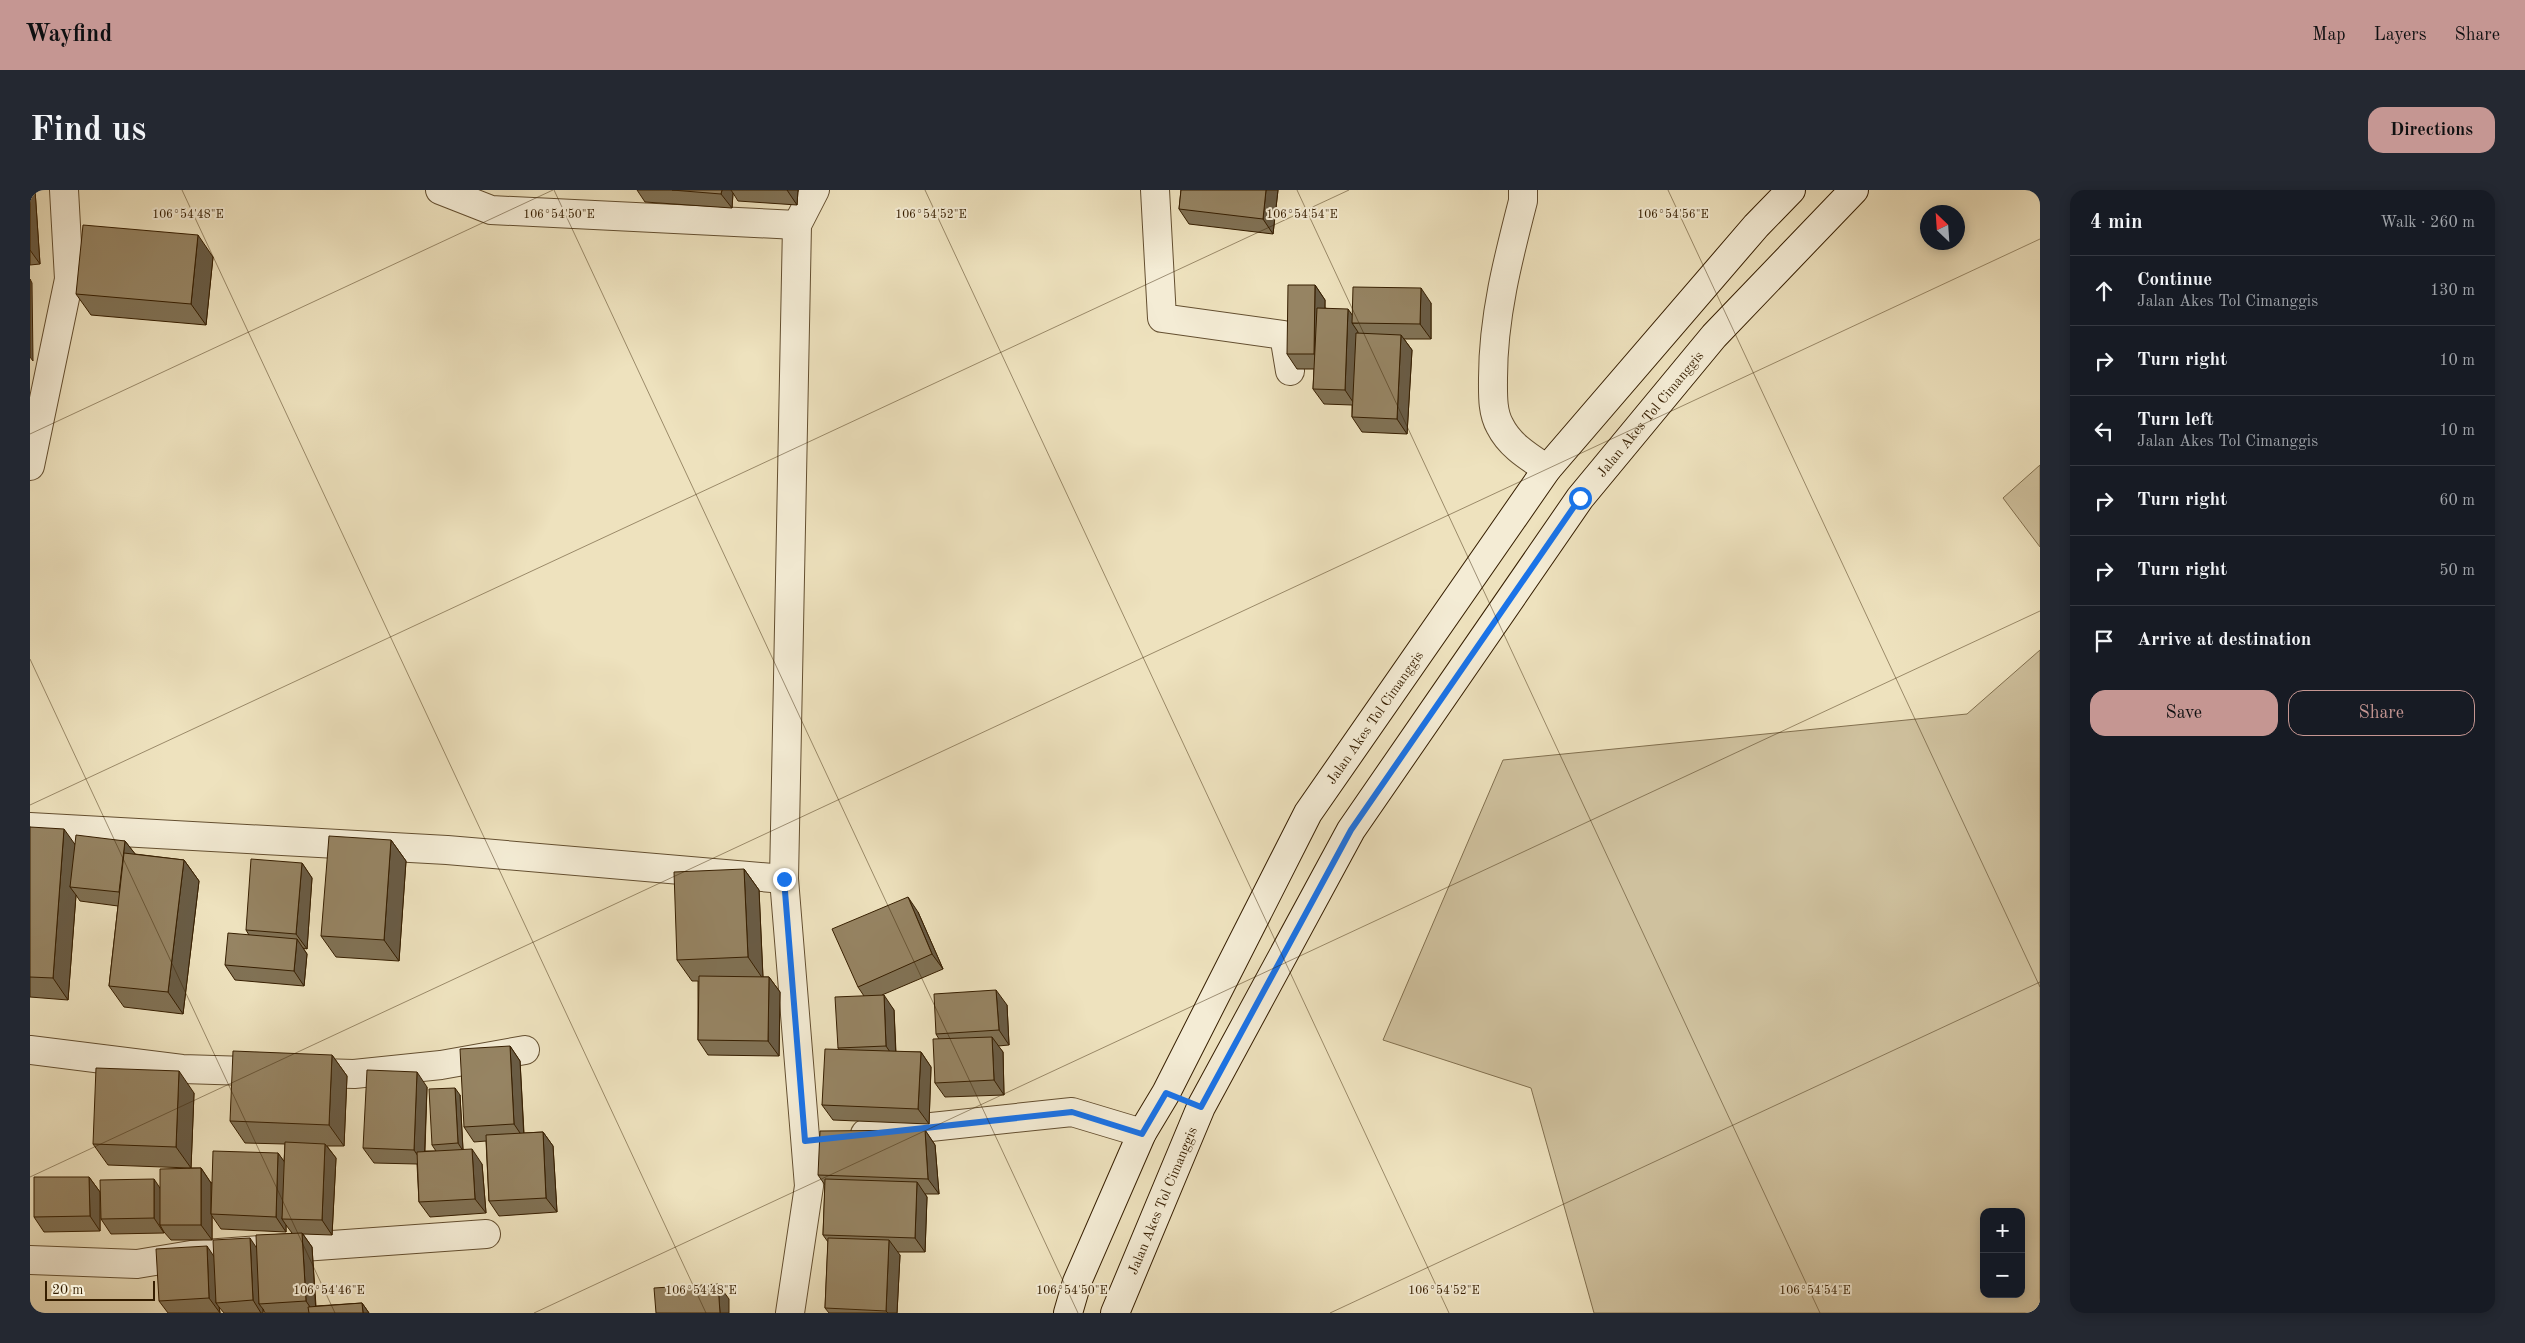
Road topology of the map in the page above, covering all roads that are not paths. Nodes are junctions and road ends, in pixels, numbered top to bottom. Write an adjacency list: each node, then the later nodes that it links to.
1 (64, 190): 10 (street)
2 (440, 190): 8 (street)
3 (815, 190): 8 (street)
4 (1155, 190): 9 (street)
5 (1523, 190): 11 (street)
6 (1791, 190): 11 (street, Jalan Akes Tol Cimanggis)
7 (1854, 190): 17 (street, Jalan Akes Tol Cimanggis)
8 (797, 225): 13 (street)
9 (1290, 371)
10 (30, 466)
11 (1547, 469): 16 (street, Jalan Akes Tol Cimanggis)
12 (30, 828): 13 (street)
13 (784, 879): 19 (street)
14 (30, 1050): 15 (street)
15 (525, 1050)
16 (1166, 1093): 17 (street); 18 (street, Jalan Akes Tol Cimanggis)
17 (1201, 1107): 24 (street, Jalan Akes Tol Cimanggis)
18 (1142, 1134): 19 (street); 23 (street, Jalan Akes Tol Cimanggis)
19 (805, 1141): 22 (street)
20 (486, 1234): 21 (street)
21 (30, 1260)
22 (790, 1313)
23 (1068, 1313)
24 (1115, 1313)

